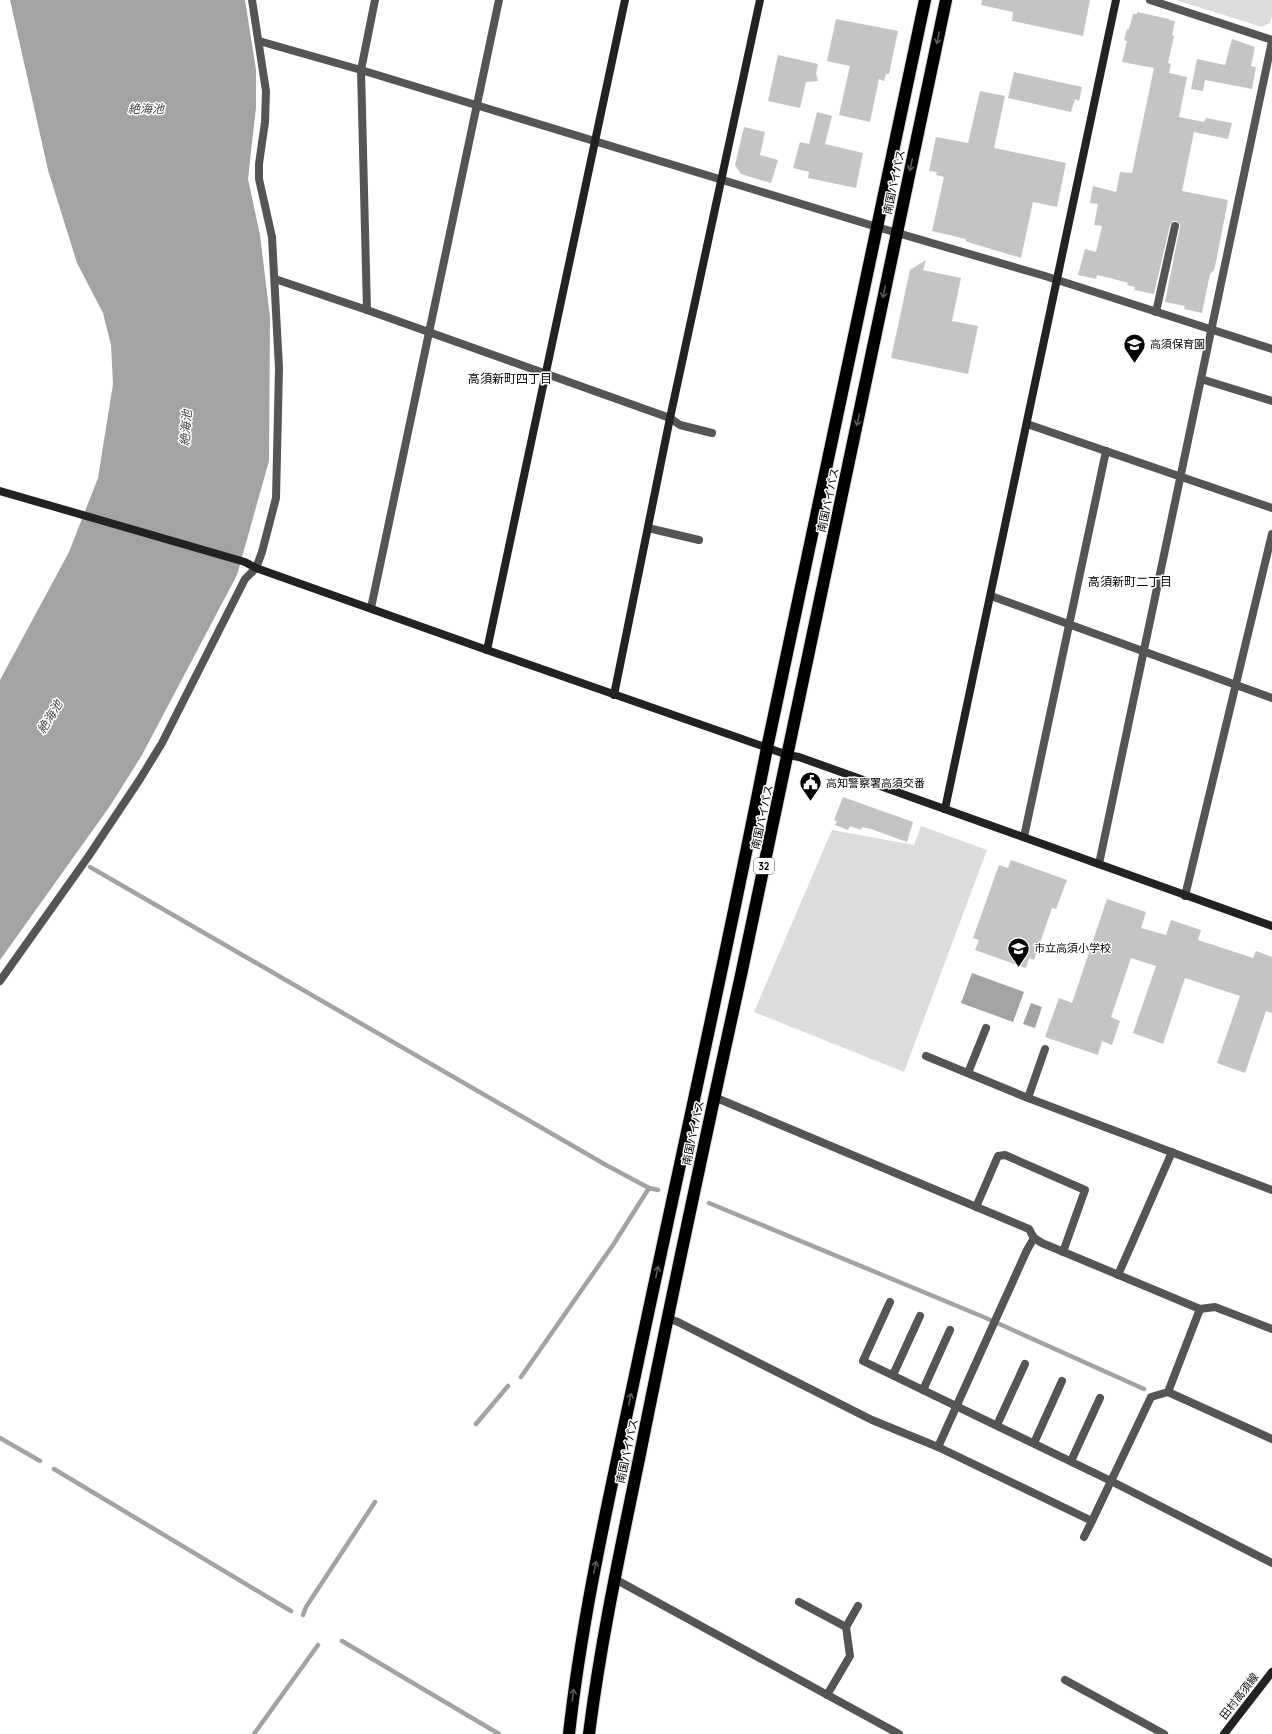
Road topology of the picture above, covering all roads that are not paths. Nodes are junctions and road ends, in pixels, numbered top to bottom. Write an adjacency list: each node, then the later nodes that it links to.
1 (252, 0): 11 (street)
2 (376, 0): 12 (street)
3 (499, 0): 13 (street)
4 (625, 0): 14 (street)
5 (760, 0): 15 (street)
6 (925, 0): 17 (highway, 南国バイパス / 32)
7 (946, 0): 18 (highway, 南国バイパス / 32, one-way to 18)
8 (1116, 0): 20 (street)
9 (1150, 0): 10 (street)
10 (1272, 40): 23 (street)
11 (259, 41): 12 (street); 19 (street)
12 (361, 70): 13 (street); 21 (street)
13 (477, 106): 14 (street); 24 (street)
14 (595, 142): 15 (street); 26 (street)
15 (722, 179): 17 (street); 29 (street)
16 (1175, 226): 22 (street)
17 (876, 227): 18 (street); 48 (highway, 南国バイパス / 32)
18 (896, 232): 20 (street); 49 (highway, 南国バイパス / 32, one-way to 49)
19 (275, 279): 21 (street); 39 (street)
20 (1056, 281): 22 (street); 30 (street)
21 (367, 310): 24 (street)
22 (1156, 312): 23 (street)
23 (1212, 329): 25 (street); 27 (street)
24 (429, 333): 26 (street); 41 (street)
25 (1272, 349)
26 (545, 374): 29 (street); 43 (street)
27 (1201, 379): 28 (street); 33 (street)
28 (1272, 401)
29 (670, 418): 31 (street); 36 (street)
30 (1027, 424): 32 (street); 40 (street)
31 (712, 433)
32 (1106, 452): 33 (street); 42 (street)
33 (1180, 477): 35 (street); 44 (street)
34 (0, 491): 39 (street)
35 (1272, 508)
36 (648, 528): 38 (street); 46 (street)
37 (1272, 534): 45 (street)
38 (699, 540)
39 (256, 568): 41 (street); 55 (street)
40 (991, 596): 42 (street); 50 (street)
41 (371, 608): 43 (street)
42 (1069, 625): 44 (street); 51 (street)
43 (487, 650): 46 (street)
44 (1143, 652): 45 (street); 52 (street)
45 (1236, 685): 47 (street); 53 (street)
46 (614, 695): 48 (street)
47 (1272, 698)
48 (767, 748): 49 (street); 97 (highway, 南国バイパス / 32, one-way to 48)
49 (788, 755): 50 (street); 60 (highway, 南国バイパス / 32)
50 (945, 809): 51 (street)
51 (1024, 837): 52 (street)
52 (1099, 864): 53 (street)
53 (1186, 896): 54 (street)
54 (1272, 926)
55 (0, 981)
56 (986, 1028): 59 (street)
57 (1044, 1049): 61 (street)
58 (926, 1056): 59 (street)
59 (968, 1073): 61 (street)
60 (714, 1097): 64 (street); 71 (highway, 南国バイパス / 32)
61 (1028, 1098): 62 (street)
62 (1172, 1152): 63 (street); 67 (street)
63 (1272, 1190)
64 (976, 1207): 65 (street); 66 (street)
65 (1034, 1238): 66 (street); 80 (street)
66 (1063, 1252): 67 (street)
67 (1118, 1275): 69 (street)
68 (890, 1302): 75 (street)
69 (1200, 1309): 72 (street); 78 (street)
70 (920, 1316): 75 (street)
71 (667, 1318): 84 (street); 90 (highway, 南国バイパス / 32)
72 (1272, 1329)
73 (950, 1330): 77 (street)
74 (1025, 1364): 81 (street)
75 (893, 1375): 77 (street)
76 (1062, 1381): 83 (street)
77 (923, 1390): 80 (street)
78 (1168, 1392): 82 (street); 86 (street)
79 (1100, 1398): 85 (street)
80 (956, 1406): 81 (street); 84 (street)
81 (997, 1425): 83 (street)
82 (1272, 1439)
83 (1034, 1443): 85 (street)
84 (938, 1447): 87 (street)
85 (1071, 1462): 86 (street)
86 (1111, 1481): 87 (street); 89 (street)
87 (1092, 1521): 88 (street)
88 (1084, 1537)
89 (1272, 1563)
90 (613, 1578): 96 (street); 98 (highway, 南国バイパス / 32)
91 (799, 1602): 93 (street)
92 (858, 1606): 93 (street)
93 (846, 1627): 96 (street)
94 (1272, 1672): 101 (street, 田村高須線)
95 (1065, 1680): 100 (street)
96 (827, 1694): 99 (street)
97 (569, 1734)
98 (589, 1734)
99 (899, 1734)
100 (1164, 1734)
101 (1224, 1734)

